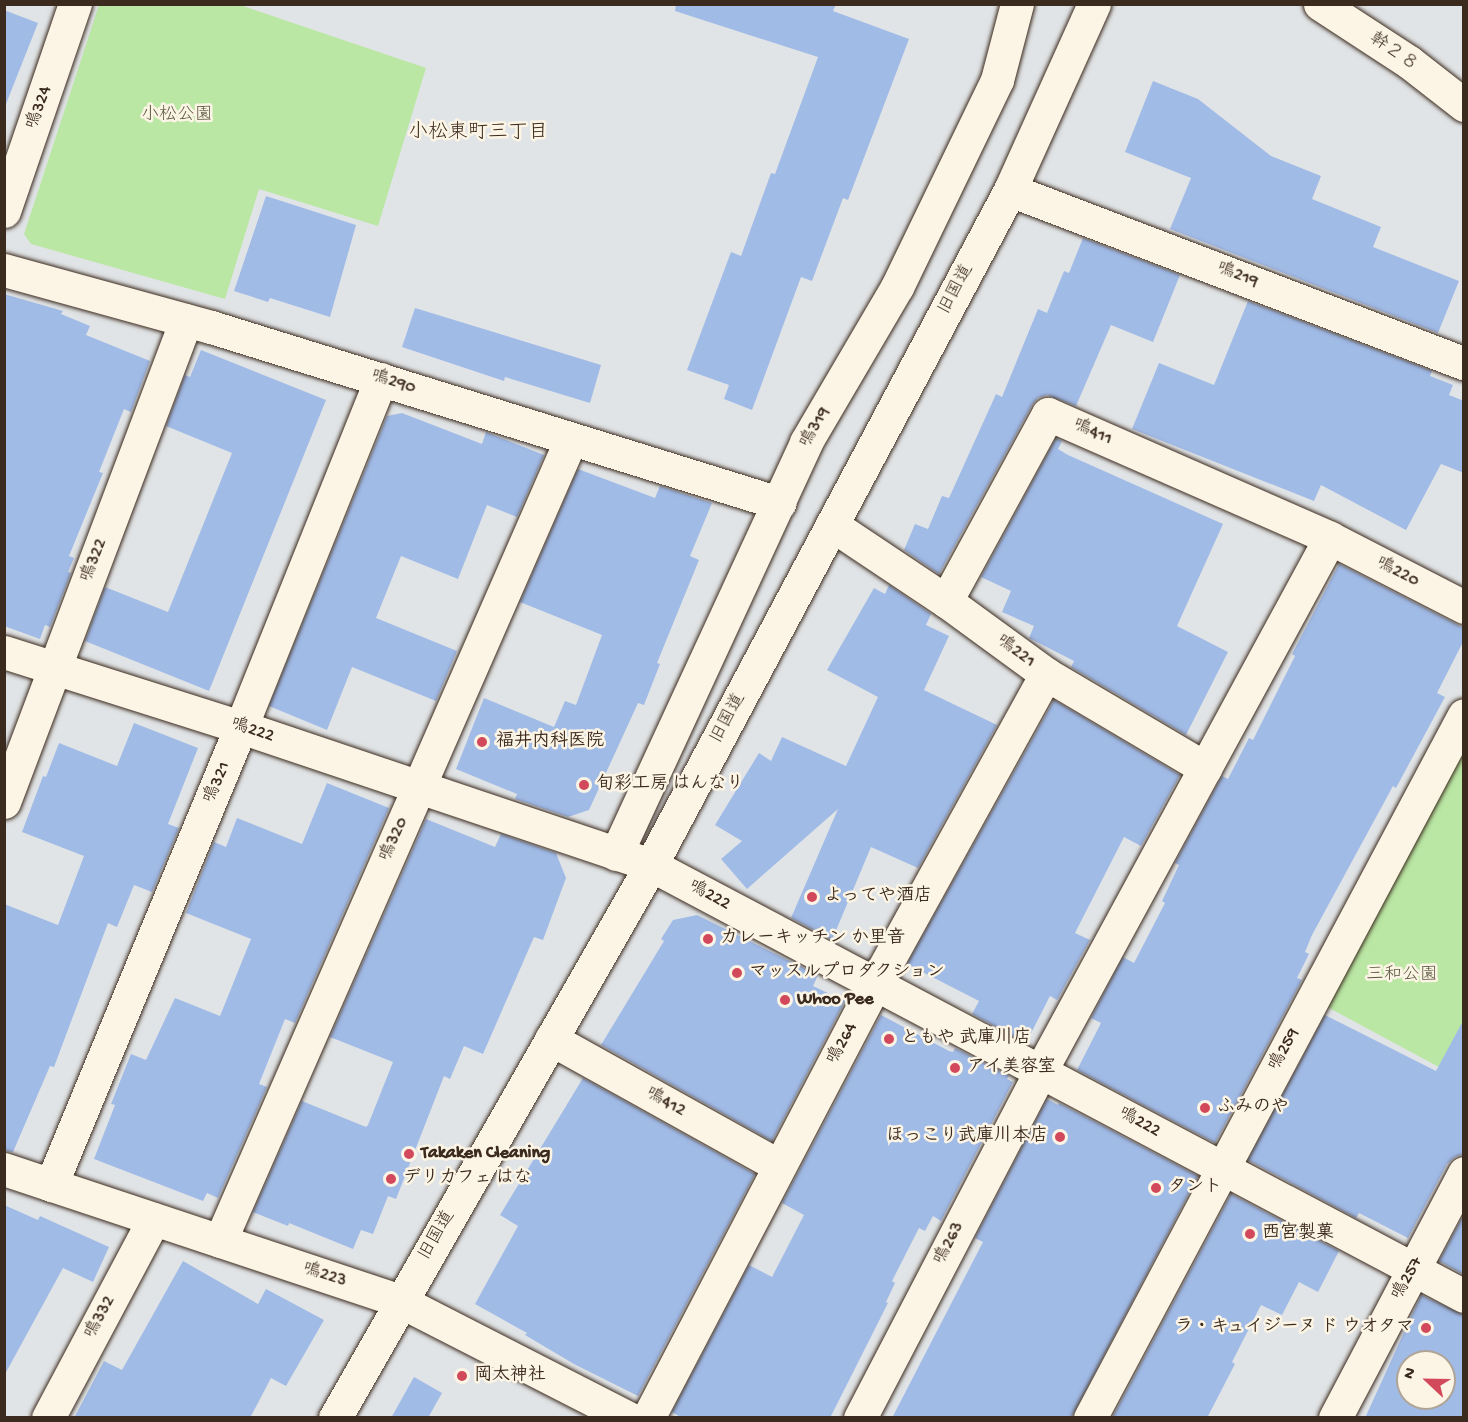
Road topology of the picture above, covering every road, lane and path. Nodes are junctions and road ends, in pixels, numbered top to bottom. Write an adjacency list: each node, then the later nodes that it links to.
1 (75, 4): 7 (street, 鳴324)
2 (1017, 4): 13 (street, 鳴319)
3 (1094, 4): 6 (street, 旧国道)
4 (1320, 4): 5 (street, 幹２８)
5 (1464, 105)
6 (1010, 190): 10 (street, 鳴219); 14 (street, 旧国道)
7 (4, 211)
8 (4, 270): 9 (street, 鳴290)
9 (186, 320): 11 (street, 鳴290); 19 (street, 鳴322)
10 (1464, 363)
11 (381, 380): 12 (street, 鳴290); 22 (street, 鳴321)
12 (571, 439): 13 (street, 鳴290); 24 (street, 鳴320)
13 (779, 503): 26 (street, 鳴319)
14 (832, 525): 16 (street, 鳴221); 27 (street, 旧国道)
15 (1330, 538): 16 (street, 鳴411); 17 (street, 鳴220); 23 (street, 鳴263)
16 (946, 601): 20 (street, 鳴221)
17 (1464, 607)
18 (4, 652): 19 (street, 鳴222)
19 (55, 668): 22 (street, 鳴222); 25 (street, 鳴322)
20 (1046, 674): 23 (street, 鳴221); 28 (street, 鳴264)
21 (1464, 715): 32 (street, 鳴259)
22 (241, 727): 24 (street, 鳴222); 35 (street, 鳴321)
23 (1205, 768): 30 (street, 鳴263)
24 (419, 787): 26 (street, 鳴222); 37 (street, 鳴320)
25 (4, 802)
26 (616, 854): 27 (street, 鳴222)
27 (651, 866): 28 (street, 鳴222); 29 (street, 旧国道)
28 (875, 984): 30 (street, 鳴222); 31 (street, 鳴264)
29 (550, 1039): 31 (street, 鳴412); 40 (street, 旧国道)
30 (1041, 1070): 32 (street, 鳴222); 45 (street, 鳴263)
31 (779, 1166): 44 (street, 鳴264)
32 (1222, 1168): 38 (street, 鳴222); 46 (street, 鳴259)
33 (4, 1169): 35 (street, 鳴223)
34 (1464, 1173): 38 (street, 鳴257)
35 (51, 1185): 36 (street, 鳴223)
36 (154, 1219): 37 (street, 鳴223); 41 (street, 鳴332)
37 (220, 1241): 40 (street, 鳴223)
38 (1413, 1269): 39 (street, 鳴222); 47 (street, 鳴257)
39 (1464, 1296)
40 (400, 1301): 42 (street, 旧国道); 43 (street, 鳴223)
41 (48, 1418)
42 (335, 1418)
43 (629, 1418)
44 (648, 1418)
45 (860, 1418)
46 (1090, 1418)
47 (1335, 1418)

